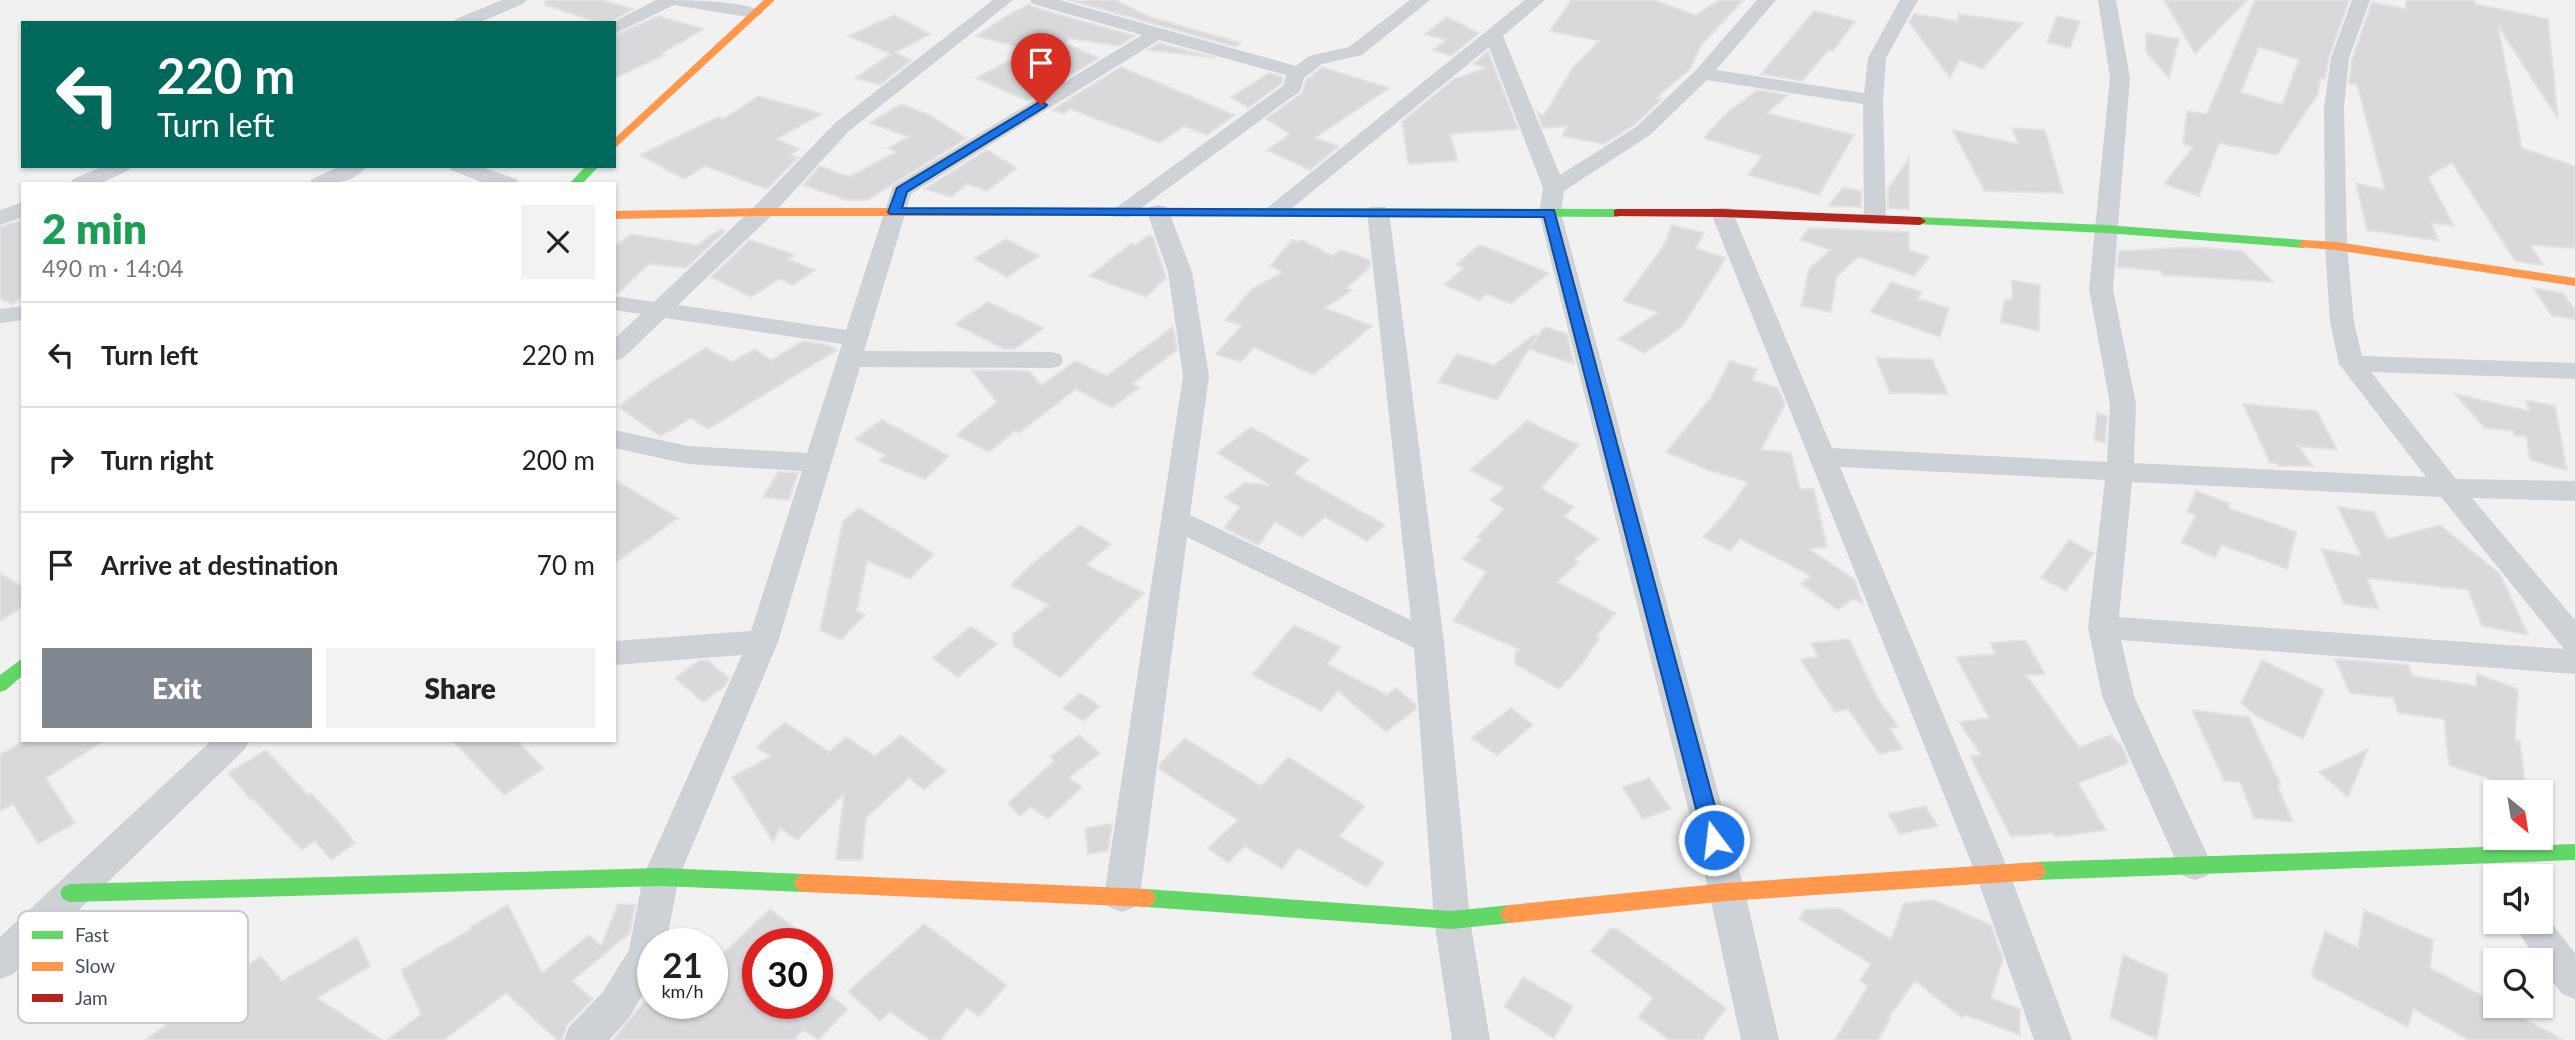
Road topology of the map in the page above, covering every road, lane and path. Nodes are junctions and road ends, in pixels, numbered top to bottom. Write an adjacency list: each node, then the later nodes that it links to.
1 (517, 0): 14 (street)
2 (670, 0): 15 (street)
3 (677, 0): 13 (street)
4 (770, 0): 13 (street)
5 (1004, 0): 32 (street)
6 (1039, 0): 16 (street)
7 (1420, 0): 18 (street)
8 (1536, 0): 17 (street)
9 (1767, 0): 19 (street)
10 (1909, 0): 20 (street)
11 (2107, 0): 42 (street)
12 (2361, 0): 43 (street)
13 (754, 13): 21 (street)
14 (467, 21)
15 (616, 28)
16 (1157, 33): 18 (street); 33 (street)
17 (1493, 33): 30 (street); 36 (street)
18 (1299, 73): 34 (street)
19 (1703, 74): 20 (street); 30 (street)
20 (1873, 100): 41 (street)
21 (616, 144)
22 (117, 168): 26 (street)
23 (353, 168): 27 (street)
24 (464, 168): 28 (street)
25 (591, 168): 29 (street)
26 (86, 182)
27 (324, 182)
28 (502, 182)
29 (577, 182)
30 (1552, 201): 37 (street); 38 (street); 76 (street)
31 (21, 210): 40 (street)
32 (762, 212): 33 (street); 39 (street); 46 (street)
33 (895, 212): 34 (street); 49 (street)
34 (1121, 212): 35 (street)
35 (1158, 212): 36 (street); 60 (street)
36 (1273, 212): 37 (street)
37 (1378, 212): 64 (street)
38 (1722, 213): 41 (street); 55 (street)
39 (616, 215)
40 (0, 218)
41 (1875, 219): 42 (street)
42 (2106, 229): 43 (street); 57 (street)
43 (2336, 246): 44 (street); 52 (street)
44 (2575, 282)
45 (616, 303): 46 (street)
46 (659, 311): 49 (street); 50 (street)
47 (21, 313): 48 (street)
48 (0, 316)
49 (853, 349): 51 (street); 56 (street)
50 (616, 351)
51 (1051, 360)
52 (2351, 365): 53 (street); 58 (street)
53 (2575, 371)
54 (616, 439): 56 (street)
55 (1822, 457): 57 (street); 74 (street)
56 (818, 463): 63 (street)
57 (2120, 470): 58 (street); 61 (street)
58 (2449, 488): 59 (street); 62 (street)
59 (2575, 491)
60 (1177, 520): 64 (street); 78 (street)
61 (2103, 628): 66 (street); 72 (street)
62 (2575, 641)
63 (763, 642): 65 (street); 75 (street)
64 (1429, 642): 80 (street)
65 (616, 653)
66 (2575, 662)
67 (21, 667): 68 (street)
68 (0, 685)
69 (232, 742): 77 (street)
70 (2575, 852): 71 (street)
71 (2500, 864)
72 (2195, 865): 73 (street); 74 (street)
73 (2483, 866)
74 (1992, 872): 76 (street); 88 (street)
75 (661, 877): 77 (street); 78 (street); 85 (street)
76 (1727, 892): 80 (street); 87 (street)
77 (70, 893): 79 (street)
78 (1122, 896): 80 (street)
79 (52, 911)
80 (1452, 920): 86 (street)
81 (2539, 934): 84 (street)
82 (18, 944): 83 (street)
83 (0, 962)
84 (2575, 982)
85 (583, 1040)
86 (1471, 1040)
87 (1760, 1040)
88 (2053, 1040)

